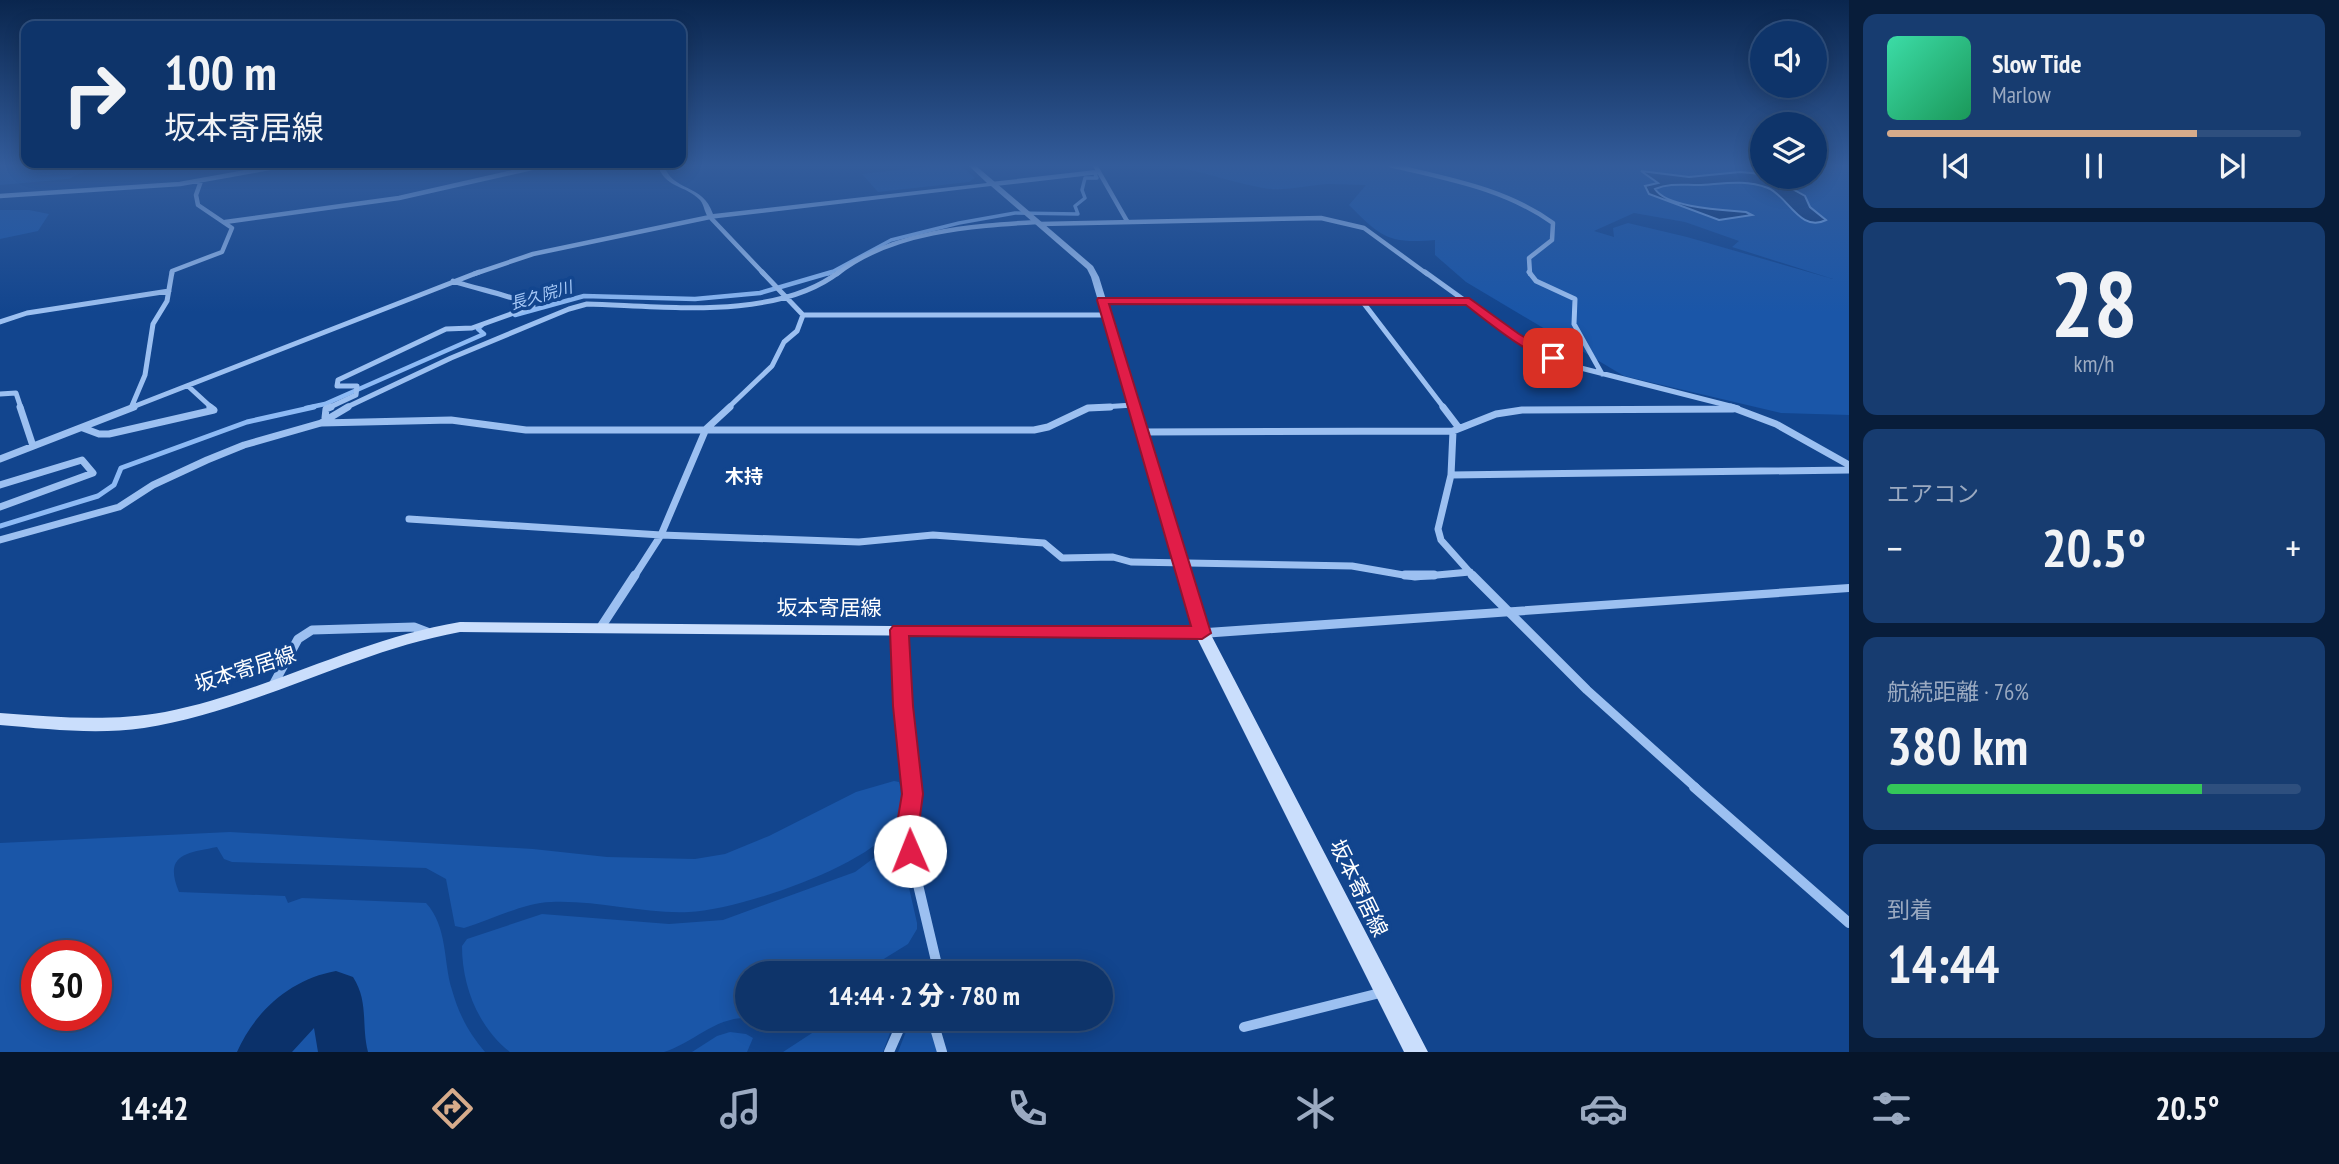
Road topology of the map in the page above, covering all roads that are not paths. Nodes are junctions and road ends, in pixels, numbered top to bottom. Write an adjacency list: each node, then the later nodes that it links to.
1 (212, 214): 10 (street)
2 (282, 214): 10 (street)
3 (709, 214): 8 (street)
4 (735, 214): 8 (street)
5 (1028, 214): 11 (street)
6 (1123, 214): 9 (street)
7 (1540, 214): 21 (street)
8 (710, 217): 12 (street); 14 (street)
9 (1127, 221): 11 (street); 17 (street)
10 (225, 222): 13 (street)
11 (1038, 223): 14 (street); 15 (street)
12 (453, 281): 22 (street); 27 (street)
13 (169, 290): 20 (street); 25 (street)
14 (787, 296): 18 (street); 27 (street)
15 (1102, 300): 16 (street); 19 (street)
16 (1362, 301): 17 (street); 30 (street)
17 (1469, 302): 21 (street)
18 (803, 315): 19 (street); 29 (street)
19 (1106, 315): 24 (street)
20 (0, 322)
21 (1602, 374): 26 (street)
22 (188, 386): 25 (street); 28 (street)
23 (0, 394): 32 (street)
24 (1133, 405): 29 (street); 31 (street)
25 (131, 408): 28 (street)
26 (1737, 408): 30 (street); 34 (street)
27 (323, 420): 29 (street); 40 (street)
28 (82, 427): 32 (street)
29 (706, 429): 39 (street)
30 (1456, 429): 31 (street); 35 (street)
31 (1141, 432): 41 (street)
32 (33, 446): 33 (street)
33 (0, 459)
34 (1849, 468): 35 (street)
35 (1451, 475): 42 (street)
36 (0, 485): 37 (street)
37 (0, 507)
38 (409, 519): 39 (street)
39 (662, 535): 41 (street); 45 (street)
40 (0, 540)
41 (1181, 563): 42 (street); 48 (street)
42 (1469, 572): 44 (street)
43 (1849, 588): 44 (street)
44 (1505, 612): 48 (street); 51 (street)
45 (601, 627): 46 (main road, 坂本寄居線); 47 (main road, 坂本寄居線)
46 (899, 630): 48 (main road, 坂本寄居線); 52 (street)
47 (427, 632): 49 (main road, 坂本寄居線); 49 (street)
48 (1202, 633): 53 (main road, 坂本寄居線)
49 (272, 687): 50 (main road, 坂本寄居線)
50 (0, 719)
51 (1849, 923)
52 (936, 961)
53 (1385, 992): 54 (street); 59 (main road, 坂本寄居線)
54 (1244, 1027)
55 (898, 1031): 57 (street)
56 (936, 1031): 58 (street)
57 (889, 1052)
58 (942, 1052)
59 (1416, 1052)

